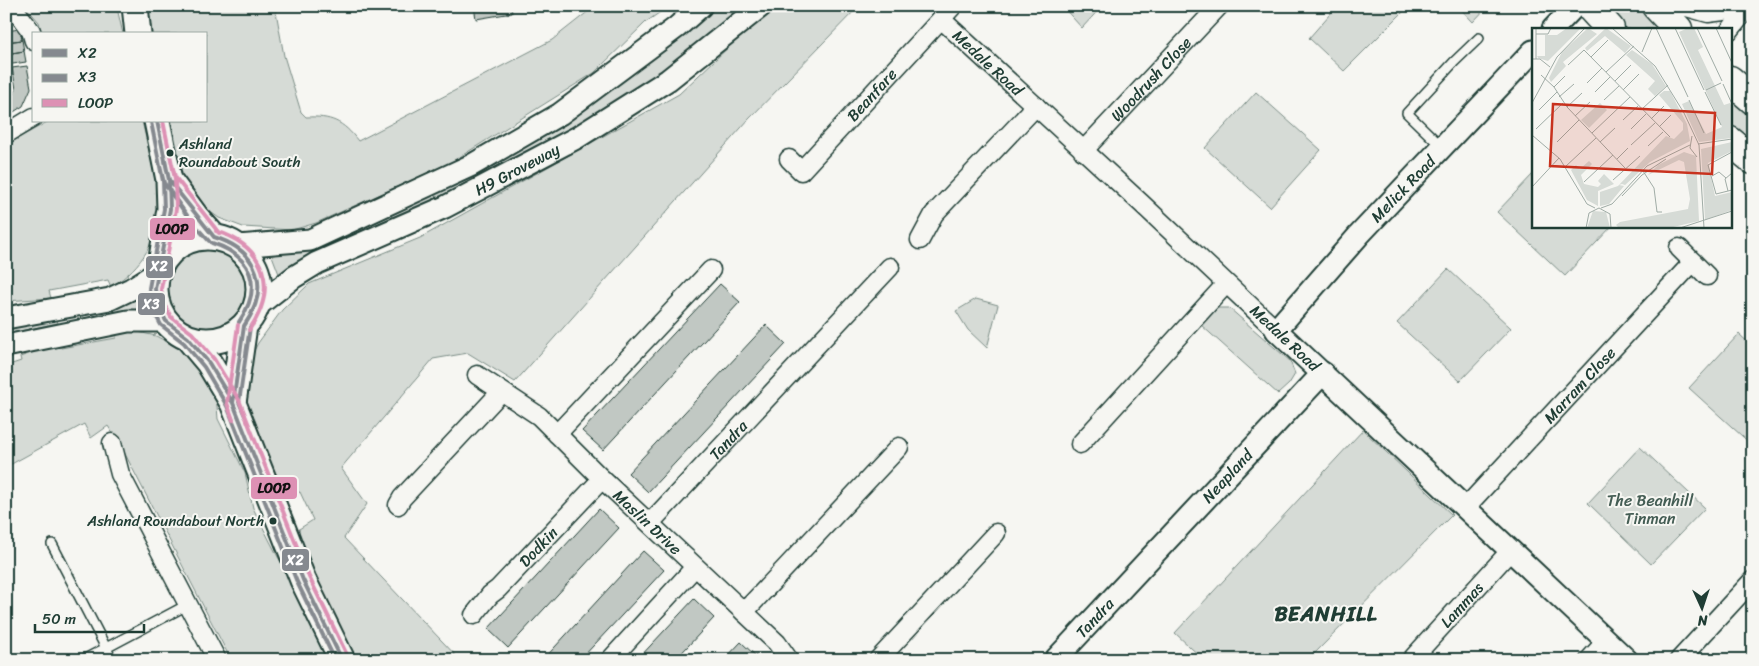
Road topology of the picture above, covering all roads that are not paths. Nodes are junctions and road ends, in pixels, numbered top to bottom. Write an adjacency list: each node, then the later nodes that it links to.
1 (12, 6): 19 (street)
2 (134, 6): 18 (main road)
3 (681, 6): 23 (street)
4 (701, 6): 23 (street, H9 Groveway)
5 (760, 6): 43 (street, H9 Groveway)
6 (953, 6): 13 (street, Beanfare)
7 (1219, 6): 30 (street, Woodrush Close)
8 (1575, 6): 14 (street)
9 (1589, 6): 15 (highway)
10 (1656, 6): 16 (highway)
11 (1682, 6): 12 (street)
12 (1749, 7): 17 (street)
13 (941, 19): 25 (street, Medale Road); 31 (street, Beanfare)
14 (1554, 28)
15 (1609, 28)
16 (1677, 28)
17 (1732, 28)
18 (138, 32)
19 (32, 34)
20 (1479, 38): 29 (lane)
21 (1532, 52): 29 (street, Melick Road)
22 (1732, 82): 24 (highway)
23 (598, 86): 35 (street, H9 Groveway)
24 (1753, 100)
25 (1036, 106): 30 (street, Medale Road); 34 (street)
26 (32, 117): 28 (street)
27 (157, 122): 32 (main road)
28 (6, 134)
29 (1443, 148): 46 (street, Melick Road)
30 (1083, 151): 42 (street, Medale Road)
31 (800, 169)
32 (169, 180): 33 (main road); 39 (main road)
33 (214, 237): 35 (main road); 39 (main road)
34 (920, 240)
35 (238, 246): 43 (main road)
36 (1679, 248): 37 (street)
37 (1693, 262): 41 (street); 59 (street, Marram Close)
38 (890, 267): 60 (street, Tandra)
39 (159, 268): 44 (street); 45 (main road)
40 (711, 270): 53 (street)
41 (1707, 276)
42 (1226, 284): 46 (street, Medale Road); 55 (street)
43 (251, 316): 47 (main road); 52 (main road)
44 (6, 318)
45 (166, 322): 47 (main road); 48 (street)
46 (1276, 330): 49 (street, Medale Road)
47 (188, 338): 52 (main road)
48 (6, 346)
49 (1323, 373): 59 (street, Medale Road); 65 (street, Neapland)
50 (477, 375): 51 (street, Maslin Drive)
51 (501, 392): 53 (street, Maslin Drive); 58 (street)
52 (233, 403): 75 (main road)
53 (557, 434): 57 (street, Maslin Drive)
54 (112, 444): 67 (street)
55 (1080, 444)
56 (898, 447): 68 (street)
57 (602, 479): 60 (street, Maslin Drive); 69 (street, Dodkin)
58 (398, 505)
59 (1466, 508): 63 (street, Medale Road)
60 (650, 523): 64 (street, Maslin Drive)
61 (996, 533): 78 (street)
62 (52, 544): 71 (lane)
63 (1511, 550): 70 (street, Medale Road); 80 (street, Lammas)
64 (695, 567): 68 (street, Maslin Drive); 76 (street)
65 (1132, 576): 79 (street, Tandra)
66 (1753, 580): 83 (street)
67 (189, 604): 71 (lane); 74 (street)
68 (744, 612): 77 (street, Maslin Drive)
69 (474, 615)
70 (1607, 640): 81 (street); 82 (street, Medale Road)
71 (106, 648): 72 (lane); 73 (lane)
72 (83, 660)
73 (112, 660)
74 (217, 660)
75 (342, 660)
76 (610, 660)
77 (789, 660)
78 (878, 660)
79 (1055, 660)
80 (1411, 660)
81 (1589, 660)
82 (1627, 660)
83 (1679, 660)

